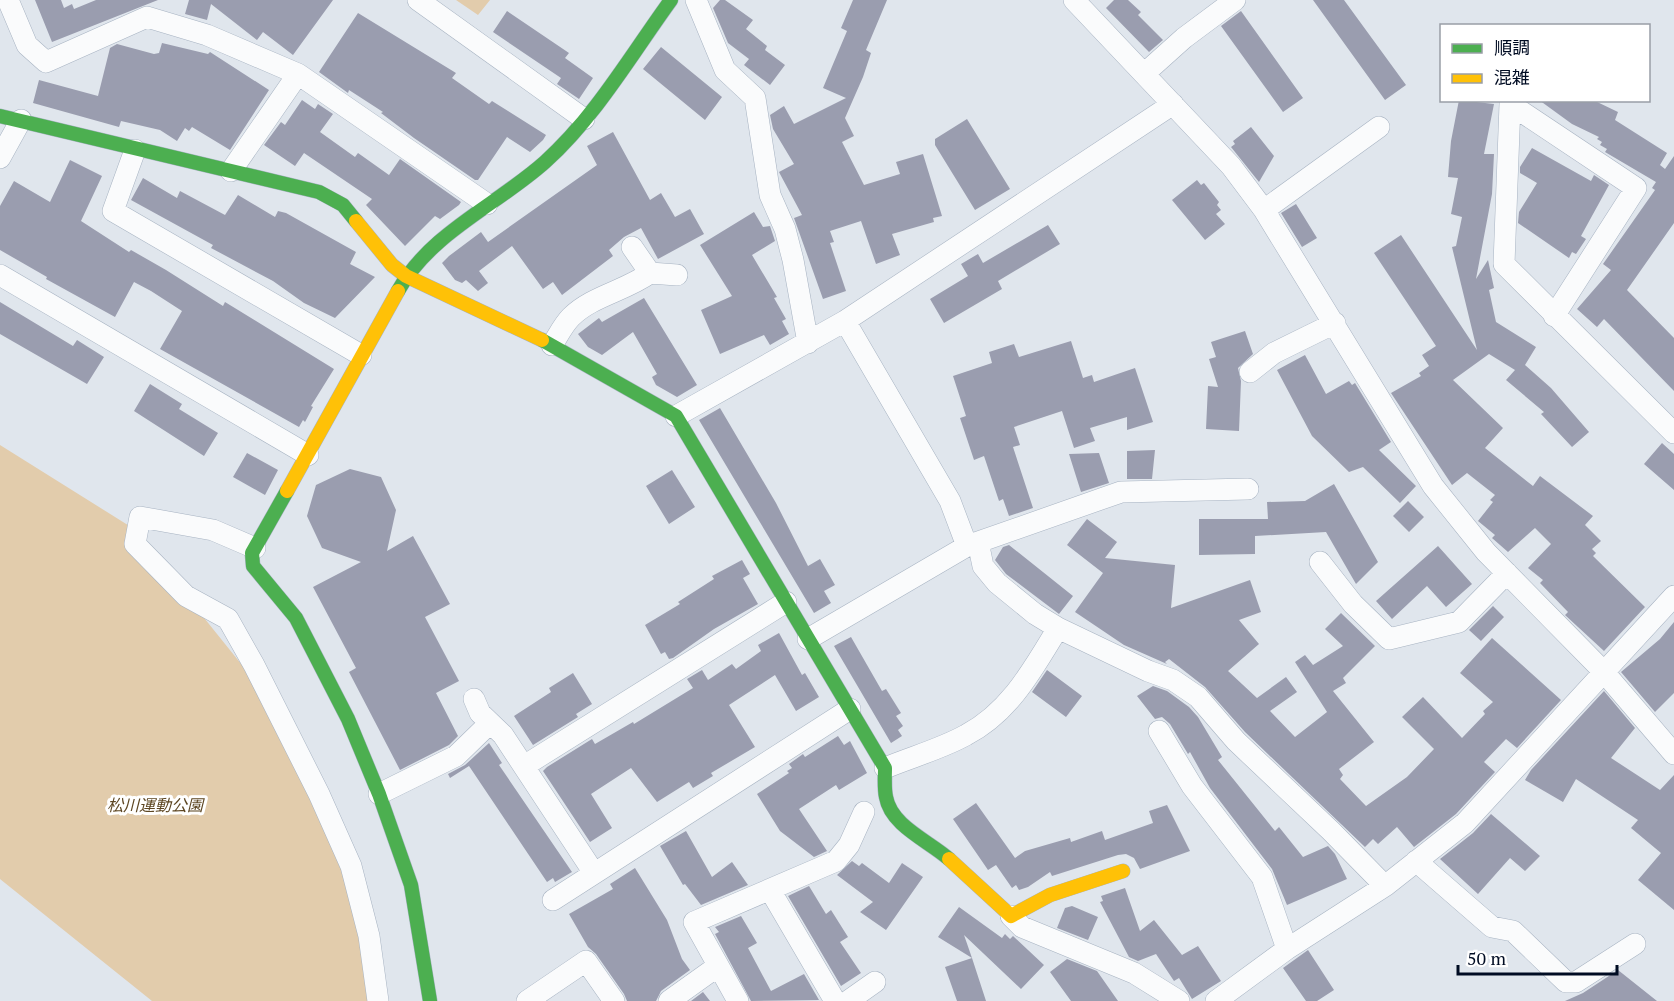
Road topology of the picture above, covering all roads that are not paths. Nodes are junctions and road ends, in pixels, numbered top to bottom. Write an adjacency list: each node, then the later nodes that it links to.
1 (8, 0): 8 (street)
2 (417, 0): 11 (street)
3 (671, 0): 11 (street)
4 (696, 0): 27 (street)
5 (1074, 0): 7 (street)
6 (1235, 0): 7 (street)
7 (1145, 73): 9 (street)
8 (298, 74): 16 (street); 17 (street)
9 (1173, 104): 18 (street); 25 (street)
10 (0, 116): 12 (street)
11 (584, 119): 17 (street)
12 (21, 120): 14 (street); 15 (street)
13 (1379, 127): 18 (street)
14 (135, 150): 16 (street); 29 (street)
15 (0, 158)
16 (231, 171): 23 (street)
17 (487, 204): 23 (street)
18 (1264, 210): 26 (street)
19 (632, 247): 20 (street)
20 (650, 273): 22 (street); 28 (street)
21 (0, 275): 33 (street)
22 (677, 275)
23 (406, 276): 28 (street); 29 (street)
24 (1554, 316): 24 (street); 32 (street)
25 (845, 321): 27 (street); 35 (street)
26 (1335, 323): 30 (street); 38 (street)
27 (808, 343): 31 (street)
28 (552, 345): 31 (street)
29 (361, 355): 33 (street)
30 (1250, 372)
31 (676, 416): 40 (street)
32 (1674, 433)
33 (308, 455): 36 (street)
34 (1248, 489): 35 (street)
35 (973, 544): 41 (street); 42 (street)
36 (255, 548): 51 (street); 64 (street)
37 (1320, 562): 38 (street)
38 (1507, 573): 43 (street)
39 (1674, 596): 43 (street)
40 (786, 602): 42 (street); 49 (street)
41 (1058, 628): 50 (street); 56 (street)
42 (808, 639): 45 (street)
43 (1603, 671): 48 (street); 53 (street)
44 (474, 699): 46 (street)
45 (850, 709): 50 (street); 55 (street)
46 (490, 723): 49 (street); 51 (street)
47 (1159, 731): 61 (street)
48 (1674, 754)
49 (524, 766): 55 (street)
50 (885, 768): 59 (street)
51 (379, 794): 65 (street)
52 (864, 812): 57 (street)
53 (1416, 861): 56 (street); 60 (street)
54 (1123, 871): 59 (street)
55 (594, 873): 58 (street)
56 (1385, 886): 61 (street)
57 (770, 890): 62 (street); 70 (street)
58 (553, 900)
59 (1011, 916): 72 (street)
60 (1635, 944)
61 (1287, 950): 73 (street)
62 (718, 966): 68 (street); 69 (street)
63 (875, 982): 71 (street)
64 (378, 1001)
65 (430, 1001)
66 (527, 1001): 67 (street)
67 (614, 1001)
68 (669, 1001)
69 (738, 1001)
70 (835, 1001)
71 (848, 1001)
72 (1179, 1001)
73 (1215, 1001)

